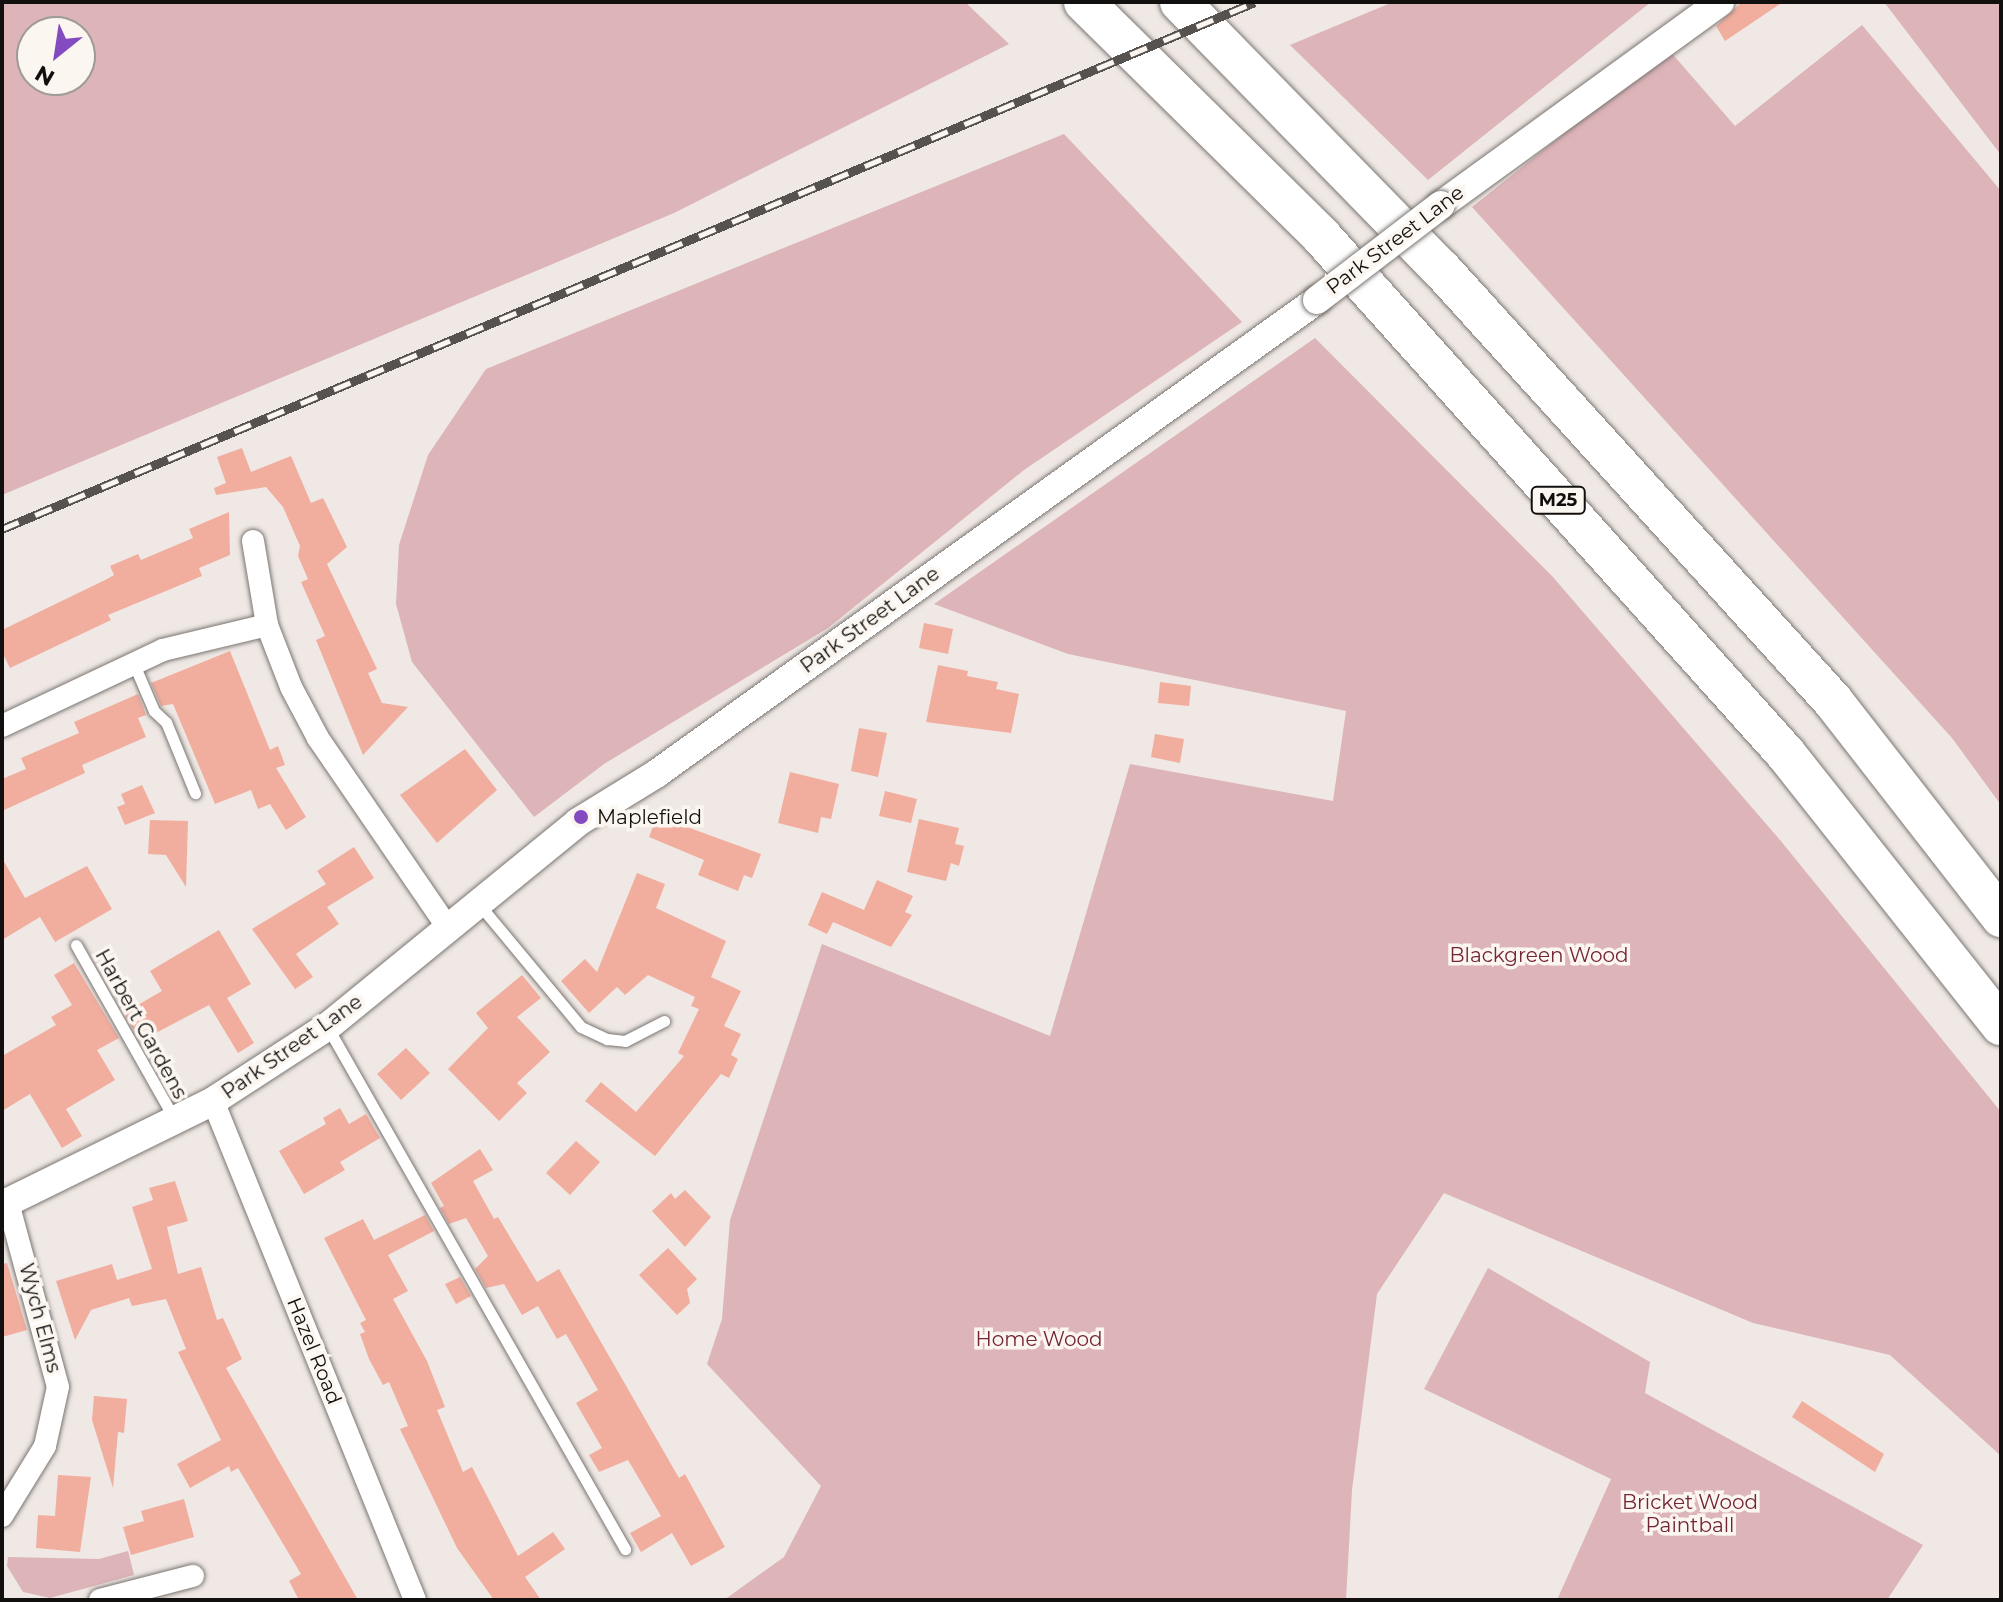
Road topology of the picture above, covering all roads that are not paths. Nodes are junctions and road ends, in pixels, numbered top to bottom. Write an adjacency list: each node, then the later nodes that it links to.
1 (1084, 2): 14 (highway, M25)
2 (1180, 2): 10 (highway)
3 (1720, 2): 9 (street, Park Street Lane, bridge)
4 (253, 541): 5 (street)
5 (267, 625): 6 (street); 11 (street)
6 (133, 662): 7 (street); 8 (lane)
7 (2, 726)
8 (195, 793)
9 (477, 903): 11 (street, Park Street Lane); 13 (lane)
10 (2001, 917)
11 (448, 928): 15 (street, Park Street Lane)
12 (76, 945): 17 (lane, Harbert Gardens)
13 (664, 1021)
14 (2001, 1025)
15 (327, 1027): 16 (street, Park Street Lane); 20 (lane)
16 (213, 1101): 17 (street, Park Street Lane); 23 (street, Hazel Road)
17 (175, 1121): 18 (street, Park Street Lane)
18 (5, 1204): 19 (street, Wych Elms)
19 (2, 1516)
20 (625, 1549)
21 (193, 1576): 22 (street)
22 (100, 1600)
23 (415, 1600)

